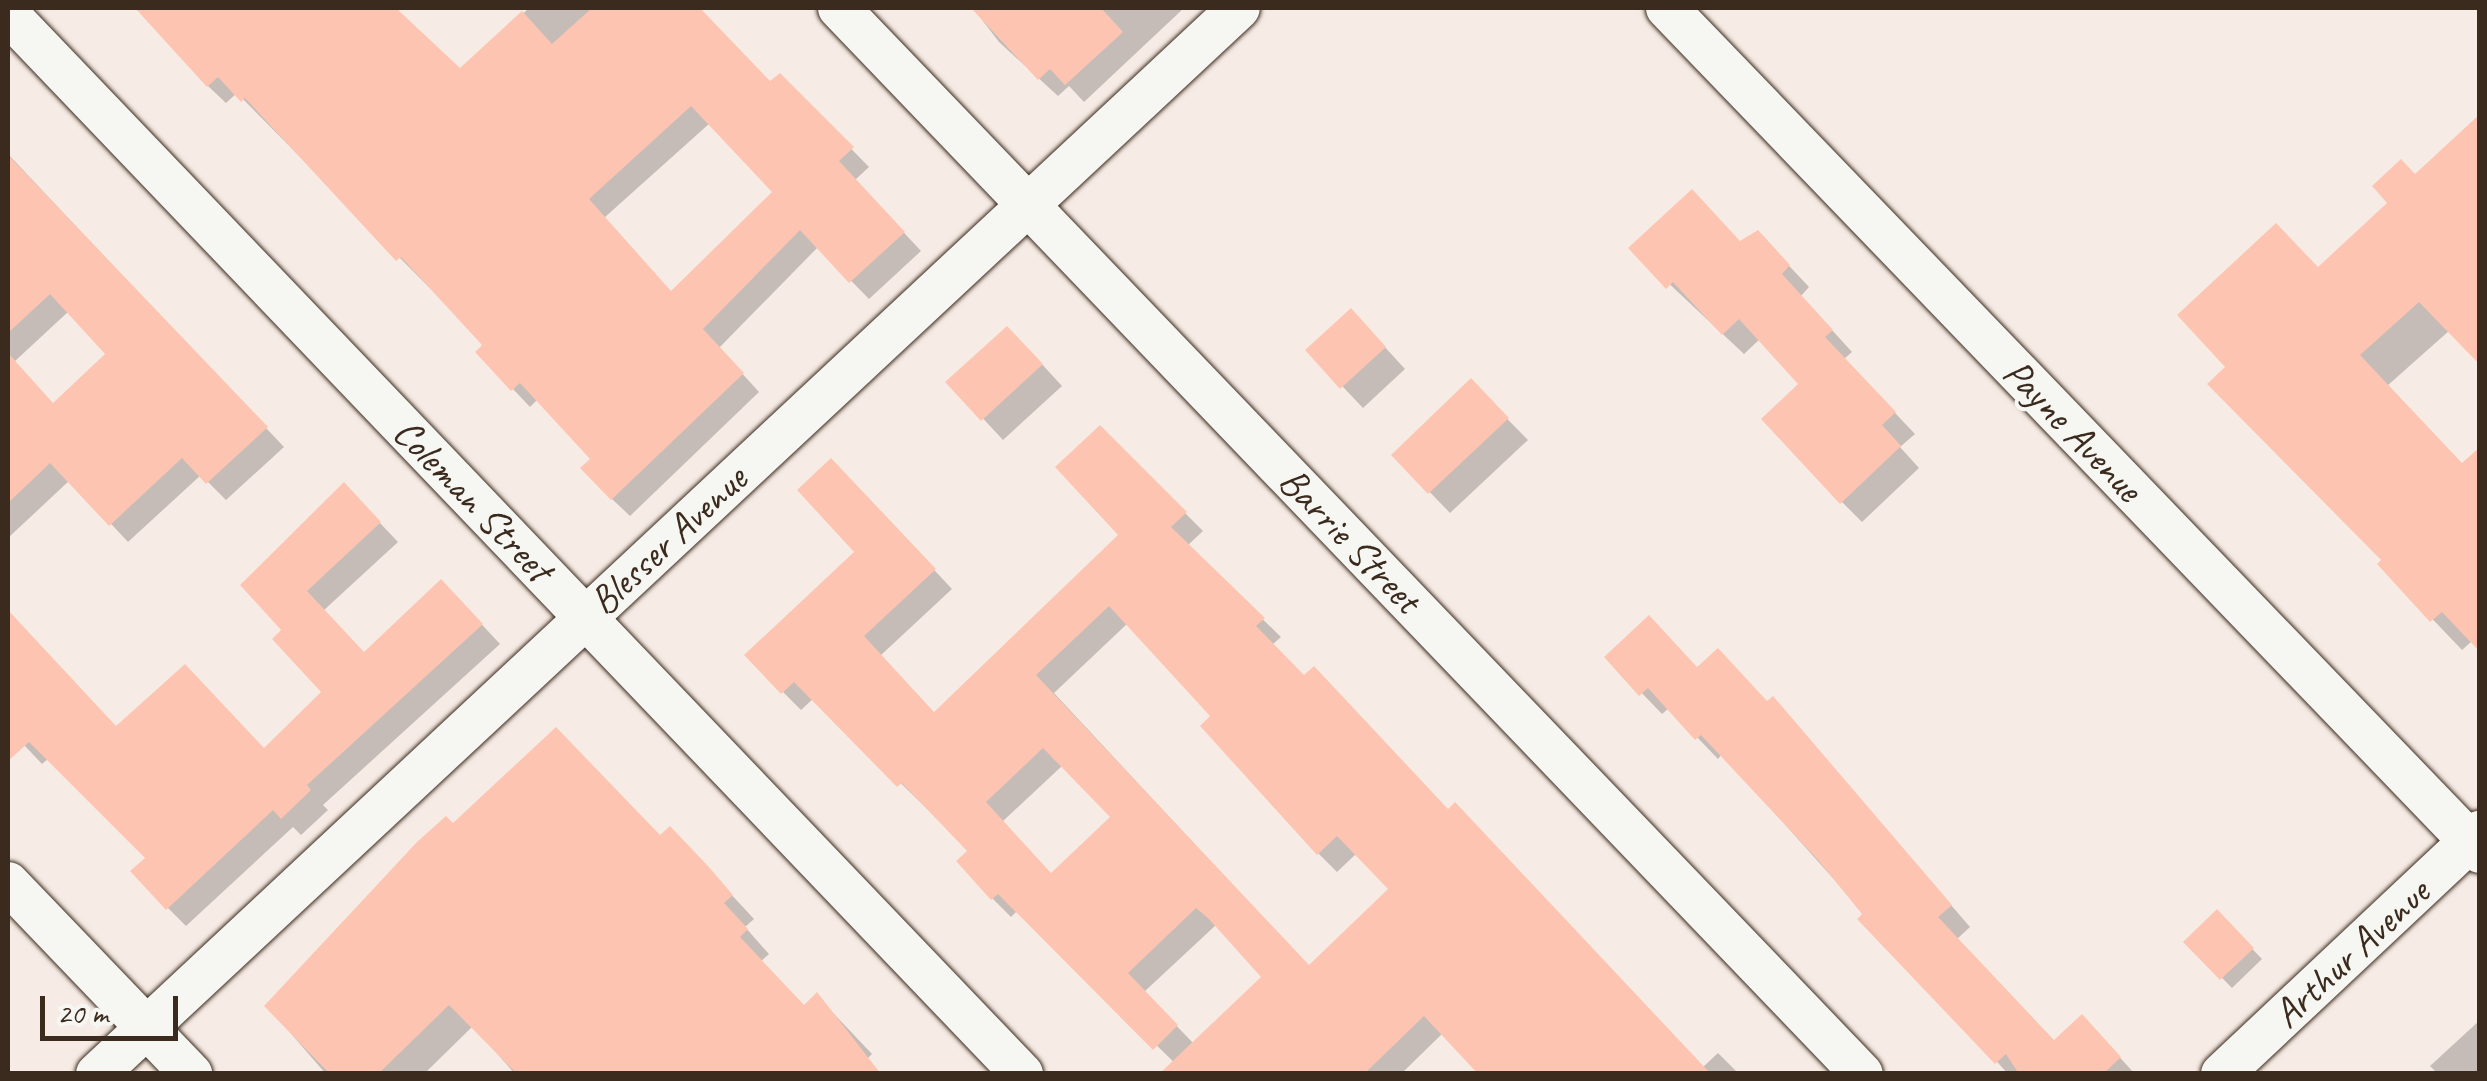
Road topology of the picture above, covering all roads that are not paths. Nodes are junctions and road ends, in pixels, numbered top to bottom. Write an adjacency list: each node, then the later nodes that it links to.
1 (839, 8): 5 (street, Barrie Street)
2 (1239, 8): 5 (street, Blesser Avenue)
3 (1667, 8): 7 (street, Payne Avenue)
4 (8, 14): 6 (street, Coleman Street)
5 (1028, 204): 6 (street, Blesser Avenue); 13 (street, Barrie Street)
6 (585, 617): 9 (street, Blesser Avenue); 12 (street, Coleman Street)
7 (2476, 842): 14 (street, Arthur Avenue)
8 (8, 883): 9 (street)
9 (146, 1027): 10 (street, Blesser Avenue); 11 (street)
10 (97, 1074)
11 (191, 1074)
12 (1022, 1074)
13 (1862, 1074)
14 (2222, 1074)

